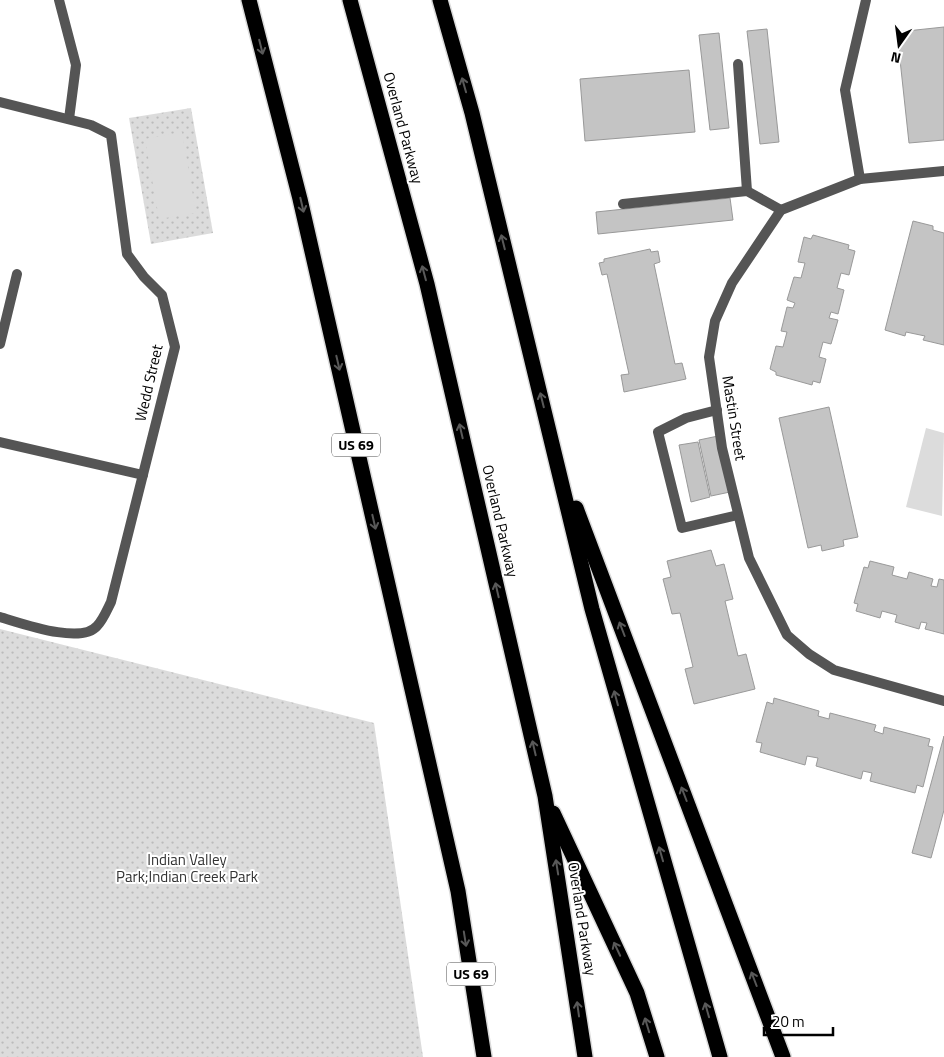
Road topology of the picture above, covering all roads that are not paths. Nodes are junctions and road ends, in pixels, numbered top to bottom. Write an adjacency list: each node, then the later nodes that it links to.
1 (59, 0): 8 (street)
2 (249, 0): 24 (highway, US 69, one-way to 24)
3 (350, 0): 23 (highway, Overland Parkway, one-way to 3)
4 (440, 0): 18 (highway, one-way to 4)
5 (866, 0): 10 (street)
6 (738, 64): 11 (street)
7 (0, 102): 8 (street, Wedd Street)
8 (69, 119): 19 (street, Wedd Street)
9 (944, 172): 10 (street)
10 (860, 179): 13 (street)
11 (748, 191): 12 (street); 13 (street)
12 (623, 204)
13 (781, 210): 16 (street, Mastin Street)
14 (17, 274): 15 (street)
15 (0, 344)
16 (717, 410): 20 (street, Mastin Street); 20 (street)
17 (0, 442): 19 (street)
18 (553, 448): 27 (highway, one-way to 18); 28 (highway, one-way to 18)
19 (143, 476): 21 (street, Wedd Street)
20 (738, 515): 22 (street, Mastin Street)
21 (0, 618)
22 (944, 701)
23 (545, 796): 25 (highway, Overland Parkway, one-way to 23); 26 (highway, one-way to 23)
24 (484, 1057)
25 (585, 1057)
26 (656, 1057)
27 (720, 1057)
28 (783, 1057)

